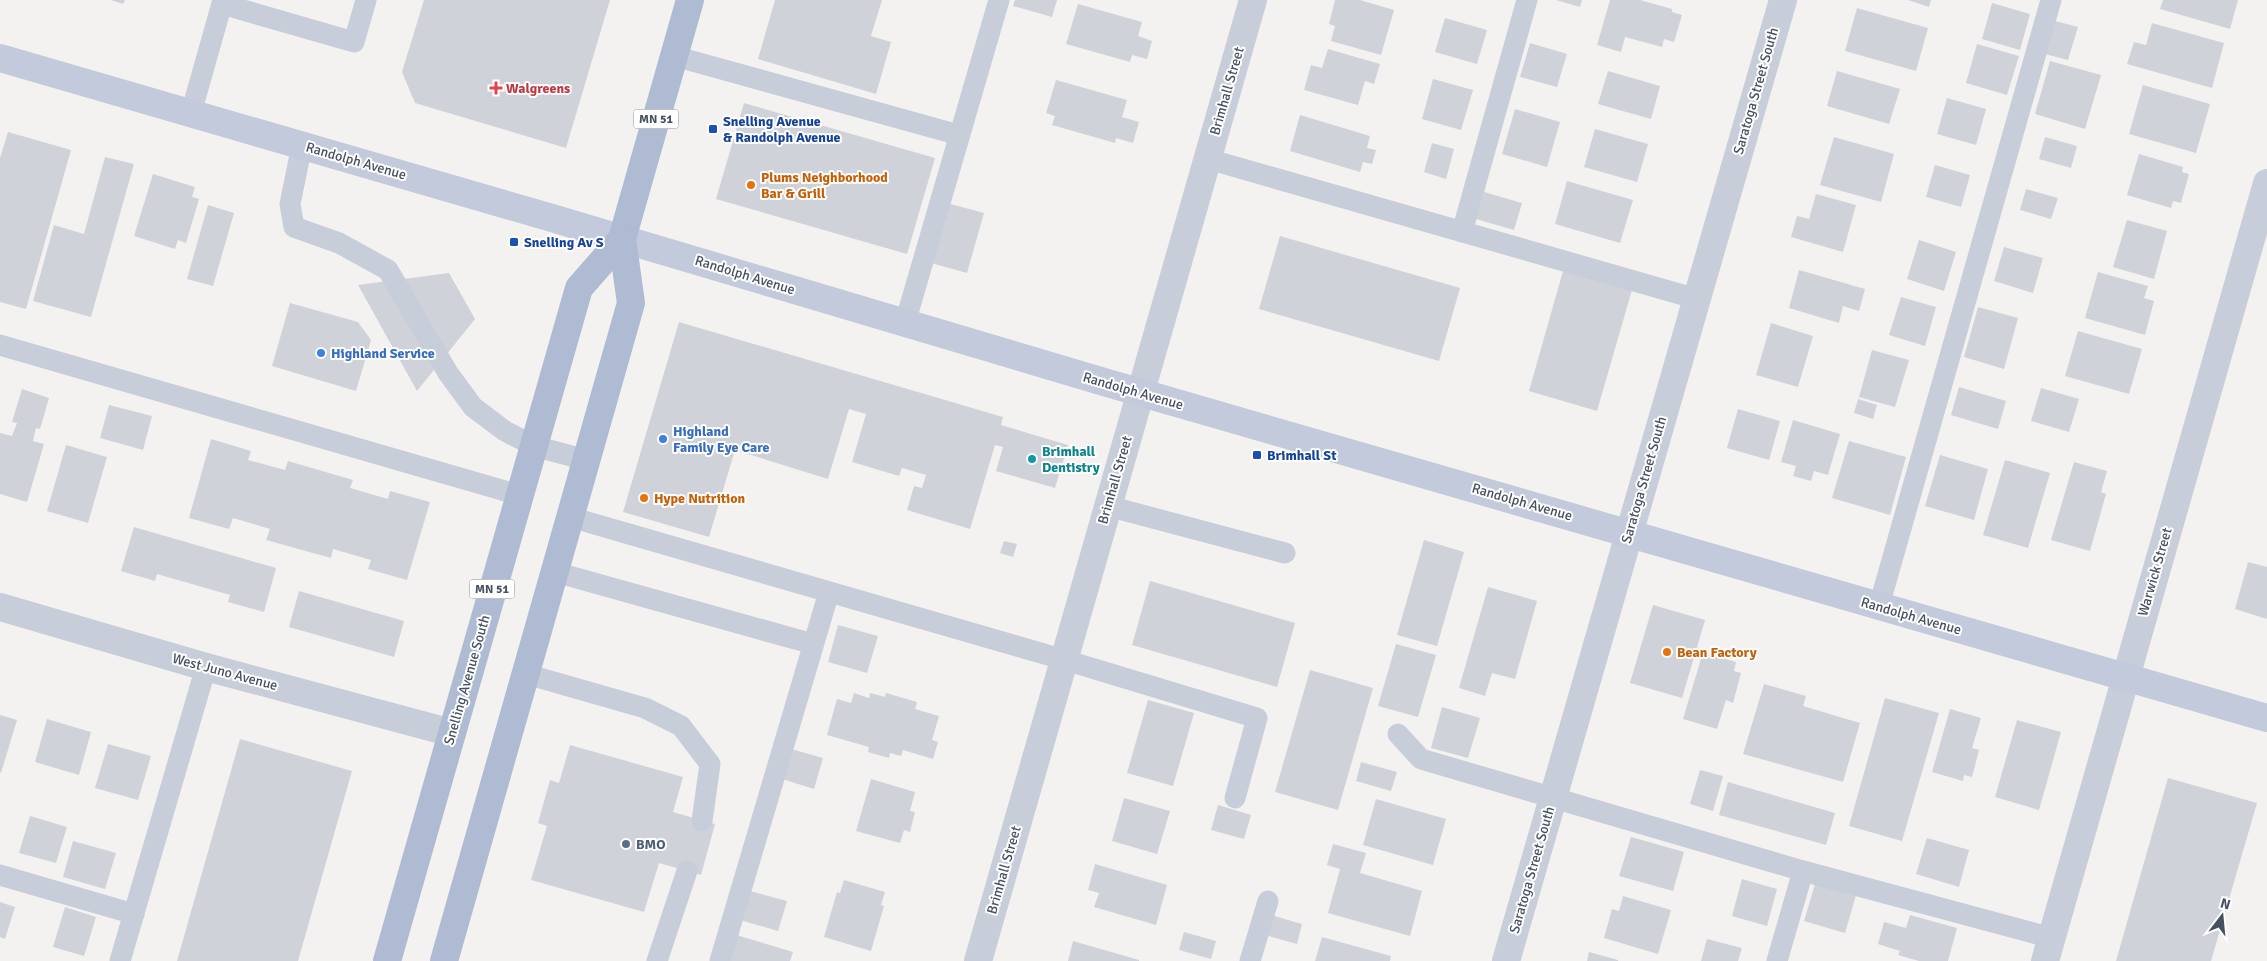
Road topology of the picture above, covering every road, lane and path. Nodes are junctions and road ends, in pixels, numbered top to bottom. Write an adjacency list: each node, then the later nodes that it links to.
1 (366, 0): 8 (lane)
2 (690, 0): 9 (main road, Snelling Avenue South / MN 51)
3 (999, 0): 12 (lane)
4 (1253, 0): 14 (street, Brimhall Street)
5 (1527, 0): 16 (lane)
6 (1783, 0): 18 (street, Saratoga Street South)
7 (2051, 0): 31 (lane)
8 (222, 2): 11 (lane)
9 (674, 56): 12 (lane); 17 (main road, Snelling Avenue South / MN 51)
10 (0, 58): 11 (main road, Randolph Avenue)
11 (191, 113): 13 (main road, Randolph Avenue)
12 (959, 135): 19 (lane)
13 (302, 145): 17 (main road, Randolph Avenue); 22 (lane)
14 (1208, 159): 16 (lane); 21 (street, Brimhall Street)
15 (2267, 183): 37 (street, Warwick Street)
16 (1462, 232): 18 (lane)
17 (622, 239): 19 (main road, Randolph Avenue); 22 (main road, Snelling Avenue South / MN 51); 23 (main road, Snelling Avenue South / MN 51)
18 (1696, 299): 27 (street, Saratoga Street South)
19 (905, 323): 21 (main road, Randolph Avenue)
20 (0, 345): 24 (lane)
21 (1140, 393): 25 (street, Brimhall Street); 27 (main road, Randolph Avenue)
22 (534, 446): 23 (lane); 24 (main road, Snelling Avenue South / MN 51)
23 (586, 460): 26 (main road, Snelling Avenue South / MN 51)
24 (519, 496): 39 (main road, Snelling Avenue South / MN 51)
25 (1108, 506): 28 (lane); 34 (street, Brimhall Street)
26 (570, 517): 29 (main road, Snelling Avenue South / MN 51); 30 (lane)
27 (1629, 533): 31 (main road, Randolph Avenue); 42 (street, Saratoga Street South)
28 (1285, 553)
29 (555, 572): 33 (lane); 36 (main road, Snelling Avenue South / MN 51)
30 (828, 592): 33 (lane); 34 (lane)
31 (1879, 606): 37 (main road, Randolph Avenue)
32 (0, 607): 35 (street, West Juno Avenue)
33 (813, 644): 54 (lane)
34 (1064, 660): 41 (lane); 55 (street, Brimhall Street)
35 (206, 667): 39 (street, West Juno Avenue); 48 (lane)
36 (526, 674): 43 (lane); 52 (main road, Snelling Avenue South / MN 51)
37 (2124, 677): 38 (main road, Randolph Avenue); 49 (street, Warwick Street)
38 (2267, 718)
39 (452, 733): 51 (main road, Snelling Avenue South / MN 51)
40 (1398, 734): 42 (lane)
41 (1235, 798)
42 (1552, 799): 45 (lane); 57 (street, Saratoga Street South)
43 (702, 821)
44 (687, 871): 53 (lane)
45 (1803, 871): 49 (lane); 58 (lane)
46 (0, 875): 48 (lane)
47 (1268, 902): 56 (lane)
48 (134, 914): 50 (lane)
49 (2049, 949)
50 (120, 961)
51 (387, 961)
52 (444, 961)
53 (657, 961)
54 (720, 961)
55 (978, 961)
56 (1250, 961)
57 (1506, 961)
58 (1777, 961)

